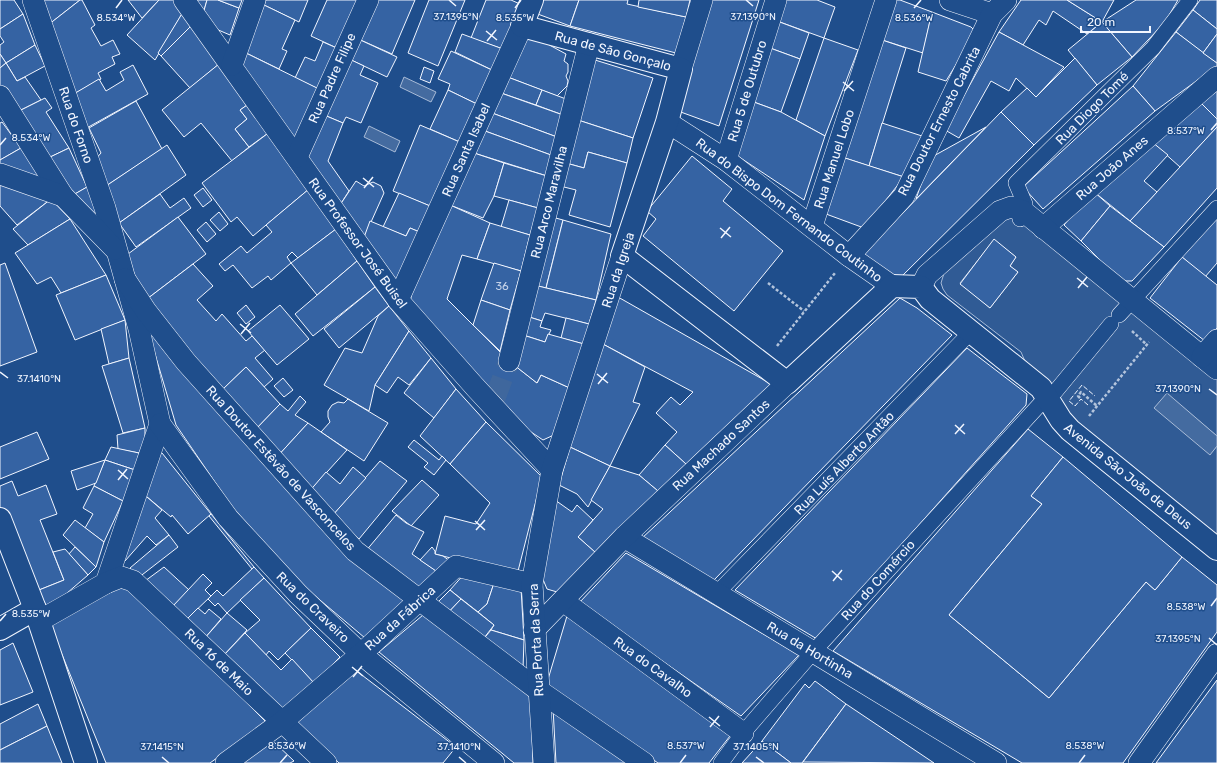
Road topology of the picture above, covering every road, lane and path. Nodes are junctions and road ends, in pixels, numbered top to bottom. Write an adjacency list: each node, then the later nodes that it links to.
1 (33, 0): 27 (street, Rua do Forno)
2 (184, 0): 14 (street, Rua Professor José Buisel)
3 (255, 0): 14 (street)
4 (368, 0): 19 (street, Rua Padre Filipe)
5 (532, 0): 12 (street, Rua Santa Isabel)
6 (702, 0): 15 (street)
7 (776, 0): 20 (street, Rua 5 de Outubro)
8 (886, 0): 25 (street, Rua Manuel Lobo)
9 (950, 0): 11 (street)
10 (1190, 0): 24 (street, Rua Diogo Tomé)
11 (999, 7): 29 (street, Rua Doutor Ernesto Cabrita)
12 (522, 26): 13 (street, Rua de São Gonçalo); 34 (street, Rua Santa Isabel)
13 (589, 44): 15 (street, Rua de São Gonçalo); 42 (street, Rua Arco Maravilha)
14 (232, 65): 19 (street, Rua Professor José Buisel)
15 (681, 70): 18 (street, Rua da Igreja)
16 (1217, 77): 26 (street, Rua João Anes)
17 (0, 96): 22 (street)
18 (666, 122): 20 (street, Rua do Bispo Dom Fernando Coutinho); 28 (street, Rua da Igreja)
19 (297, 157): 34 (street, Rua Professor José Buisel)
20 (726, 160): 25 (street, Rua do Bispo Dom Fernando Coutinho)
21 (0, 174): 22 (street)
22 (63, 196): 27 (street)
23 (1217, 208): 36 (street)
24 (1018, 212): 26 (street); 33 (street)
25 (812, 226): 29 (street, Rua do Bispo Dom Fernando Coutinho)
26 (1043, 228): 36 (street)
27 (117, 251): 30 (street, Rua do Forno)
28 (622, 256): 44 (street); 52 (street, Rua da Igreja)
29 (849, 256): 32 (street, Rua do Bispo Dom Fernando Coutinho); 35 (path)
30 (125, 279): 51 (street, Rua do Forno); 59 (street, Rua Doutor Estêvão de Vasconcelos)
31 (768, 283): 35 (path)
32 (892, 286): 33 (street); 45 (street, Rua Machado Santos)
33 (921, 287): 37 (street, Avenida São João de Deus)
34 (398, 300): 52 (street, Rua Professor José Buisel)
35 (804, 311): 44 (path)
36 (1121, 313): 43 (street); 46 (street)
37 (971, 332): 55 (street, Avenida São João de Deus); 58 (street, Rua Luís Alberto Antão)
38 (1141, 339): 41 (path)
39 (1151, 340): 41 (path)
40 (1217, 340): 43 (street)
41 (1147, 345): 49 (path)
42 (509, 361)
43 (1209, 363)
44 (762, 364): 45 (street)
45 (787, 383): 54 (street, Rua Machado Santos)
46 (1055, 392)
47 (1080, 398): 49 (path)
48 (1041, 402): 64 (street, Rua do Comércio)
49 (1097, 406): 50 (path)
50 (1084, 422)
51 (160, 424): 56 (street); 65 (street, Rua do Craveiro)
52 (552, 470): 57 (street, Rua Porta da Serra)
53 (0, 519): 61 (street)
54 (624, 537): 58 (street, Rua da Hortinha); 60 (street, Rua Machado Santos)
55 (1217, 549)
56 (106, 583): 61 (street, Rua 16 de Maio); 68 (street, Rua 16 de Maio)
57 (532, 584): 59 (street, Rua da Fábrica); 63 (street, Rua Porta da Serra)
58 (717, 593): 64 (street, Rua da Hortinha)
59 (420, 601): 65 (street, Rua da Fábrica); 67 (street, Rua Doutor Estêvão de Vasconcelos)
60 (563, 601): 63 (street, Rua Machado Santos); 69 (street, Rua do Cavalho)
61 (37, 615): 62 (street); 70 (street)
62 (0, 629)
63 (534, 630): 67 (street, Rua Porta da Serra)
64 (813, 652): 69 (street, Rua do Comércio); 77 (street, Rua da Hortinha)
65 (362, 654): 68 (street, Rua da Fábrica); 73 (street, Rua do Craveiro)
66 (1217, 654): 78 (street)
67 (538, 690): 74 (street, Rua Porta da Serra); 75 (street, Rua Doutor Estêvão de Vasconcelos)
68 (282, 722): 71 (street, Rua da Fábrica); 72 (street, Rua 16 de Maio)
69 (743, 733): 76 (street, Rua do Comércio)
70 (86, 763)
71 (226, 763)
72 (326, 763)
73 (494, 763)
74 (544, 763)
75 (644, 763)
76 (721, 763)
77 (996, 763)
78 (1139, 763)

